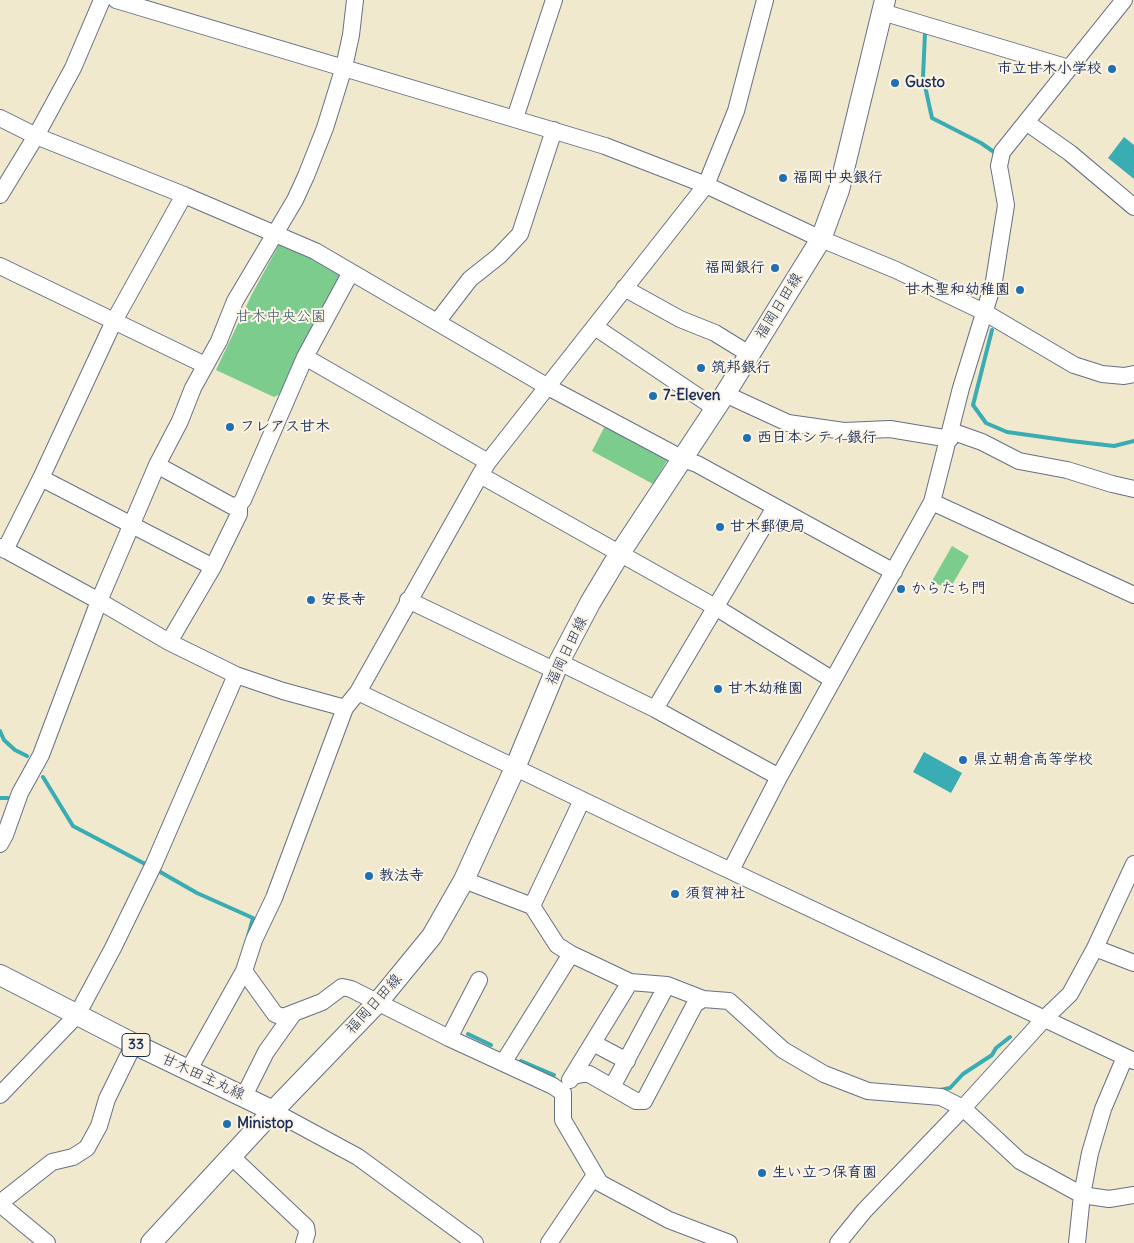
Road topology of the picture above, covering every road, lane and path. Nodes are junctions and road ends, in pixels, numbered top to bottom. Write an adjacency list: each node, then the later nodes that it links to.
1 (102, 0): 14 (street)
2 (116, 0): 8 (street)
3 (355, 0): 8 (street)
4 (554, 0): 11 (street)
5 (765, 0): 15 (street)
6 (1124, 0): 9 (street)
7 (884, 6): 9 (street); 20 (main road, 福岡日田線)
8 (344, 67): 11 (street); 19 (street)
9 (1069, 68): 12 (street)
10 (0, 118): 14 (street)
11 (515, 118): 13 (street)
12 (1026, 122): 18 (street); 24 (street)
13 (554, 130): 15 (street); 26 (street)
14 (36, 136): 16 (street); 17 (street)
15 (706, 184): 20 (street); 23 (street)
16 (0, 195)
17 (184, 195): 19 (street); 25 (street)
18 (1134, 207)
19 (275, 234): 22 (street); 30 (street)
20 (821, 239): 24 (street); 28 (main road, 福岡日田線)
21 (0, 266): 25 (street)
22 (351, 272): 26 (street); 29 (street)
23 (624, 288): 27 (street); 28 (street)
24 (984, 312): 31 (street); 34 (street)
25 (114, 321): 30 (street); 38 (street)
26 (437, 322): 32 (street)
27 (594, 327): 32 (street); 33 (street)
28 (749, 354): 33 (main road, 福岡日田線)
29 (306, 357): 37 (street); 41 (street)
30 (205, 365): 36 (street)
31 (1134, 374)
32 (548, 387): 35 (street); 37 (street)
33 (720, 401): 34 (street); 35 (main road, 福岡日田線)
34 (950, 435): 39 (street); 40 (street)
35 (683, 459): 42 (street); 45 (main road, 福岡日田線)
36 (157, 466): 41 (street); 43 (street)
37 (484, 468): 45 (street); 49 (street)
38 (41, 478): 43 (street); 44 (street)
39 (1134, 489)
40 (932, 502): 47 (street); 48 (street)
41 (239, 505): 46 (street)
42 (775, 508): 47 (street); 51 (street)
43 (132, 524): 46 (street); 50 (street)
44 (2, 548): 50 (street)
45 (620, 552): 51 (street); 53 (main road, 福岡日田線)
46 (213, 567): 52 (street)
47 (894, 572): 55 (street)
48 (1134, 595)
49 (408, 600): 53 (street); 56 (street)
50 (99, 601): 52 (street); 62 (street)
51 (717, 608): 55 (street); 58 (street)
52 (170, 642): 54 (street)
53 (558, 666): 58 (street); 59 (main road, 福岡日田線)
54 (236, 675): 57 (street); 78 (street)
55 (833, 680): 60 (street)
56 (358, 692): 57 (street); 59 (street)
57 (345, 708): 70 (street)
58 (655, 710): 60 (street)
59 (515, 768): 61 (street); 65 (main road, 福岡日田線)
60 (779, 777): 64 (street)
61 (582, 800): 64 (street); 66 (street)
62 (0, 844)
63 (1134, 864): 67 (street)
64 (730, 870): 79 (street)
65 (464, 880): 66 (street); 76 (main road, 福岡日田線)
66 (532, 906): 68 (street)
67 (1095, 948): 69 (street); 79 (street)
68 (571, 954): 73 (street); 85 (street)
69 (1134, 963)
70 (244, 970): 77 (street); 86 (street)
71 (0, 976): 78 (main road, 甘木田主丸線 / 33)
72 (479, 980): 80 (street)
73 (630, 982): 74 (street); 81 (street)
74 (667, 985): 75 (street); 84 (street)
75 (699, 997): 88 (street); 92 (street)
76 (378, 1002): 77 (street); 80 (street); 93 (main road, 福岡日田線)
77 (293, 1014): 91 (street)
78 (77, 1015): 82 (main road, 甘木田主丸線 / 33); 90 (street)
79 (1045, 1018): 83 (street); 92 (street)
80 (449, 1038): 85 (street)
81 (593, 1043): 84 (street); 87 (street)
82 (134, 1044): 86 (main road, 甘木田主丸線 / 33); 98 (street)
83 (1130, 1059): 96 (street)
84 (627, 1061): 88 (street)
85 (503, 1063): 89 (street)
86 (188, 1071): 91 (main road, 甘木田主丸線 / 33)
87 (573, 1076): 88 (street); 89 (street)
88 (614, 1084)
89 (563, 1093): 95 (street)
90 (0, 1095)
91 (244, 1096): 93 (main road, 甘木田主丸線 / 33)
92 (963, 1108): 96 (street); 105 (street)
93 (273, 1111): 94 (main road, 福岡日田線); 102 (street)
94 (232, 1157): 100 (main road, 福岡日田線); 101 (street)
95 (596, 1176): 103 (street); 104 (street)
96 (1082, 1195): 97 (street); 106 (street)
97 (1134, 1195)
98 (0, 1204): 99 (street)
99 (47, 1243)
100 (151, 1243)
101 (304, 1243)
102 (475, 1243)
103 (549, 1243)
104 (728, 1243)
105 (838, 1243)
106 (1077, 1243)

